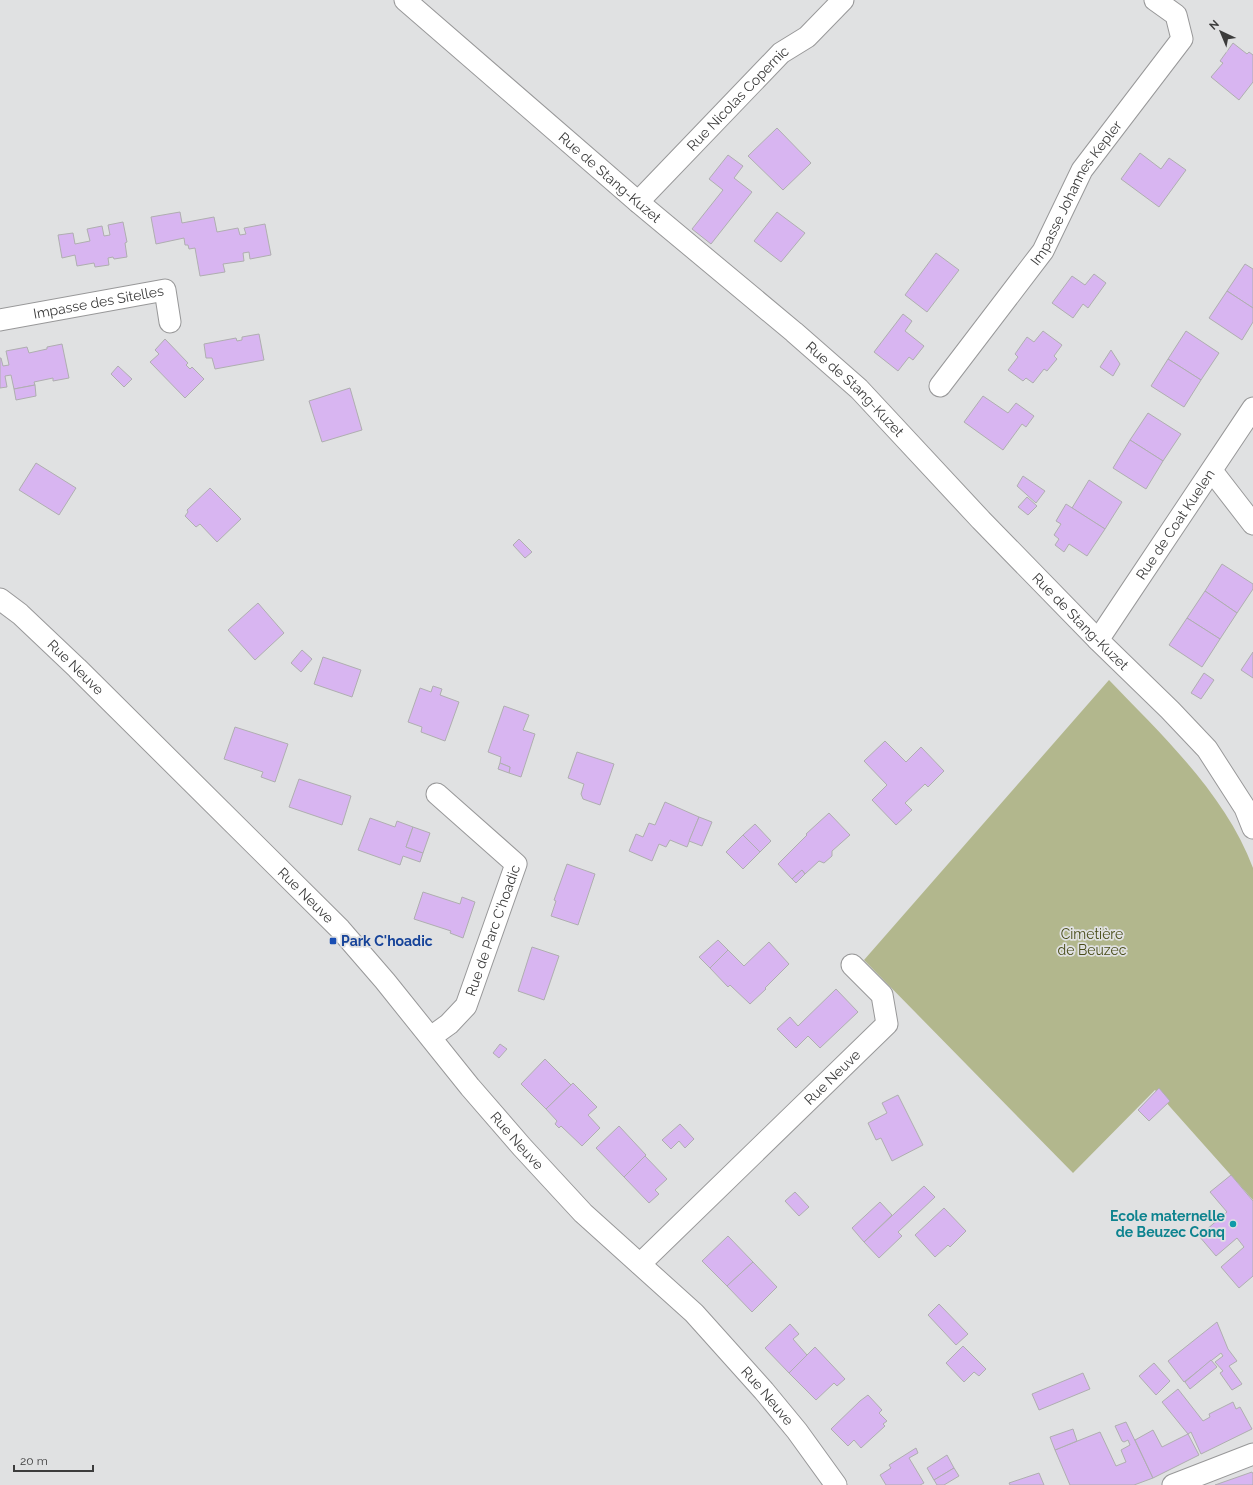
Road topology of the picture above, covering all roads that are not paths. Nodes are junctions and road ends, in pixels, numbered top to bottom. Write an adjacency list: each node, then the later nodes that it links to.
1 (405, 0): 4 (street, Rue de Stang-Kuzet)
2 (843, 0): 4 (street, Rue Nicolas Copernic)
3 (1155, 0): 7 (street, Impasse Johannes Kepler)
4 (638, 202): 12 (street, Rue de Stang-Kuzet)
5 (0, 320): 6 (street, Impasse des Sitelles)
6 (170, 322)
7 (940, 386)
8 (1253, 408): 9 (street, Rue de Coat Kuelen)
9 (1212, 471): 10 (street); 12 (street, Rue de Coat Kuelen)
10 (1253, 524)
11 (0, 599): 16 (street, Rue Neuve)
12 (1098, 640): 14 (street, Rue de Stang-Kuzet)
13 (437, 794): 16 (street, Rue de Parc C'hoadic)
14 (1253, 828)
15 (852, 965): 17 (street, Rue Neuve)
16 (431, 1037): 17 (street, Rue Neuve)
17 (640, 1264): 19 (street, Rue Neuve)
18 (1253, 1454): 20 (street)
19 (836, 1485)
20 (1173, 1485)

